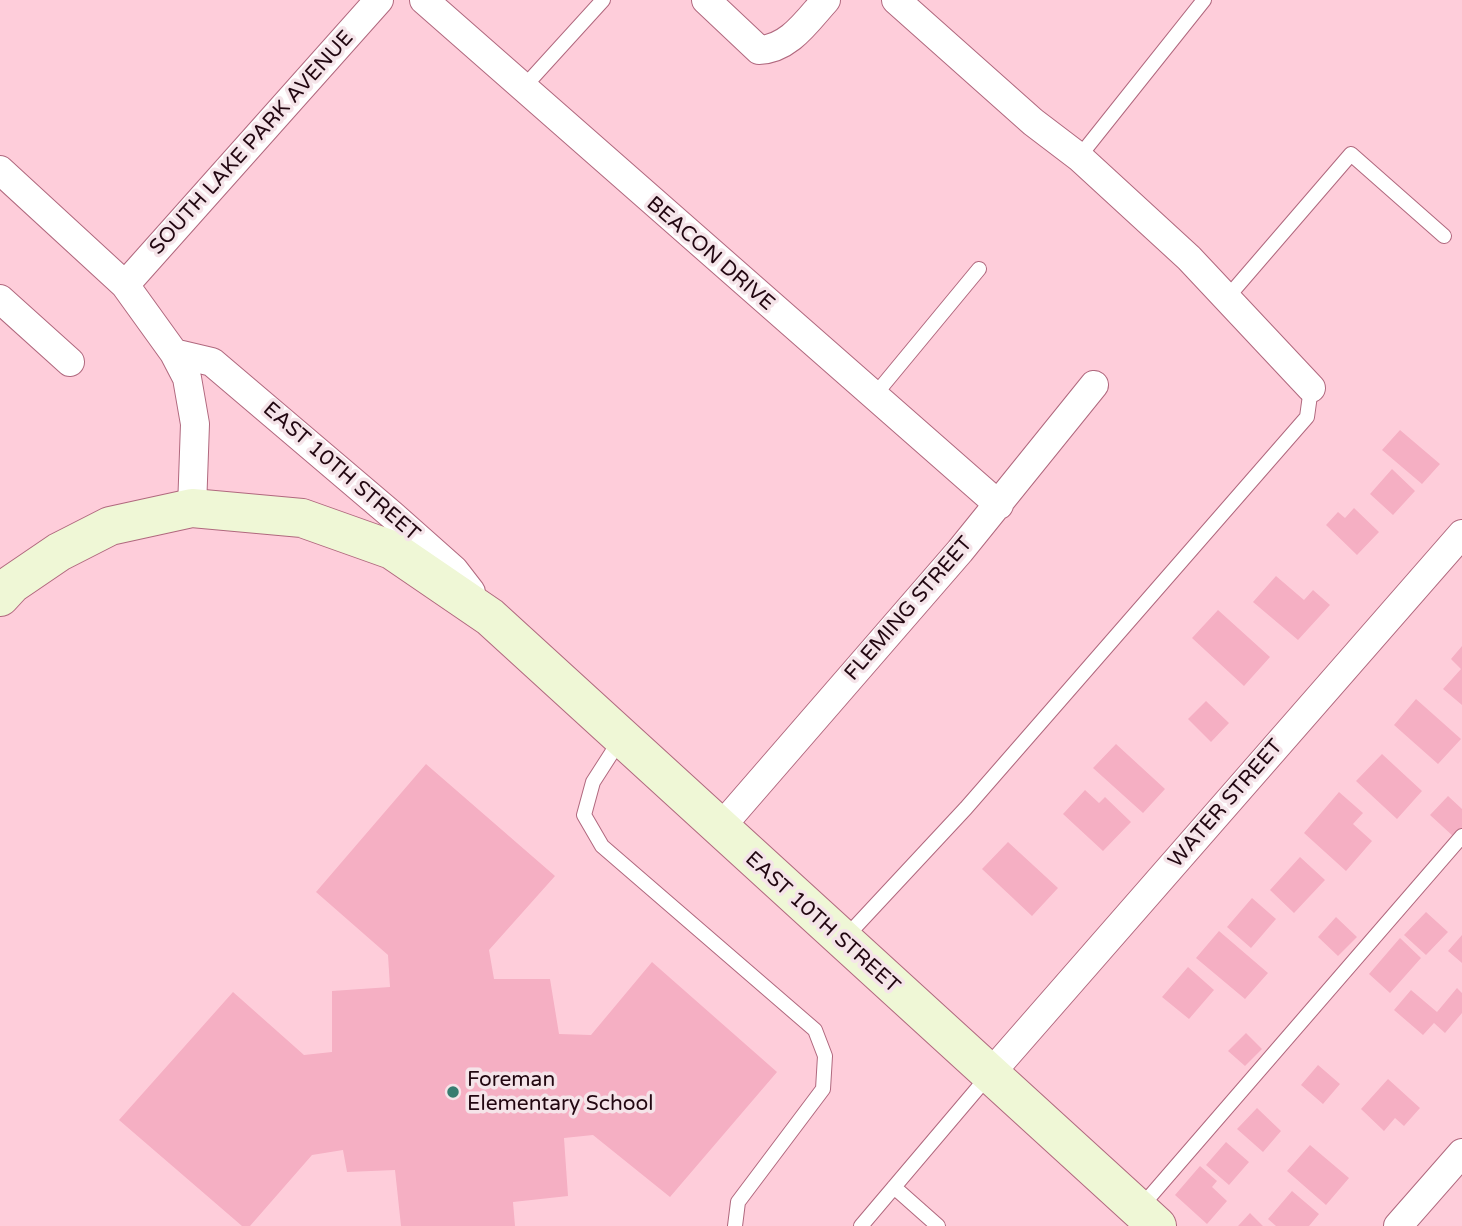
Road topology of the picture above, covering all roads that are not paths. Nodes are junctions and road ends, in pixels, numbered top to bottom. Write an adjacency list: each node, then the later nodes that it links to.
1 (379, 0): 13 (street, SOUTH LAKE PARK AVENUE)
2 (424, 0): 8 (street, BEACON DRIVE)
3 (603, 0): 8 (lane)
4 (706, 0): 5 (street)
5 (827, 0)
6 (895, 0): 9 (street)
7 (1204, 0): 9 (lane)
8 (523, 88): 20 (street, BEACON DRIVE)
9 (1079, 157): 15 (street)
10 (0, 170): 13 (street)
11 (1444, 236): 15 (lane)
12 (979, 269): 20 (lane)
13 (125, 285): 16 (street)
14 (0, 299): 17 (street)
15 (1226, 299): 19 (street)
16 (174, 353): 22 (street); 25 (street, EAST 10TH STREET)
17 (70, 362)
18 (1094, 385): 21 (street, FLEMING STREET)
19 (1311, 388): 29 (lane)
20 (874, 396): 21 (street, BEACON DRIVE)
21 (999, 505): 27 (street, FLEMING STREET)
22 (192, 508): 24 (main road); 25 (main road, EAST 10TH STREET)
23 (1462, 534): 30 (street, WATER STREET)
24 (0, 597)
25 (490, 617): 26 (main road, EAST 10TH STREET)
26 (621, 739): 27 (main road, EAST 10TH STREET); 34 (lane)
27 (719, 829): 29 (main road, EAST 10TH STREET)
28 (1462, 836): 33 (lane)
29 (842, 941): 30 (main road, EAST 10TH STREET)
30 (990, 1074): 32 (lane); 33 (main road, EAST 10TH STREET)
31 (1462, 1153): 37 (street)
32 (894, 1187): 35 (lane); 36 (lane)
33 (1148, 1218)
34 (735, 1226)
35 (861, 1226)
36 (938, 1226)
37 (1398, 1226)

